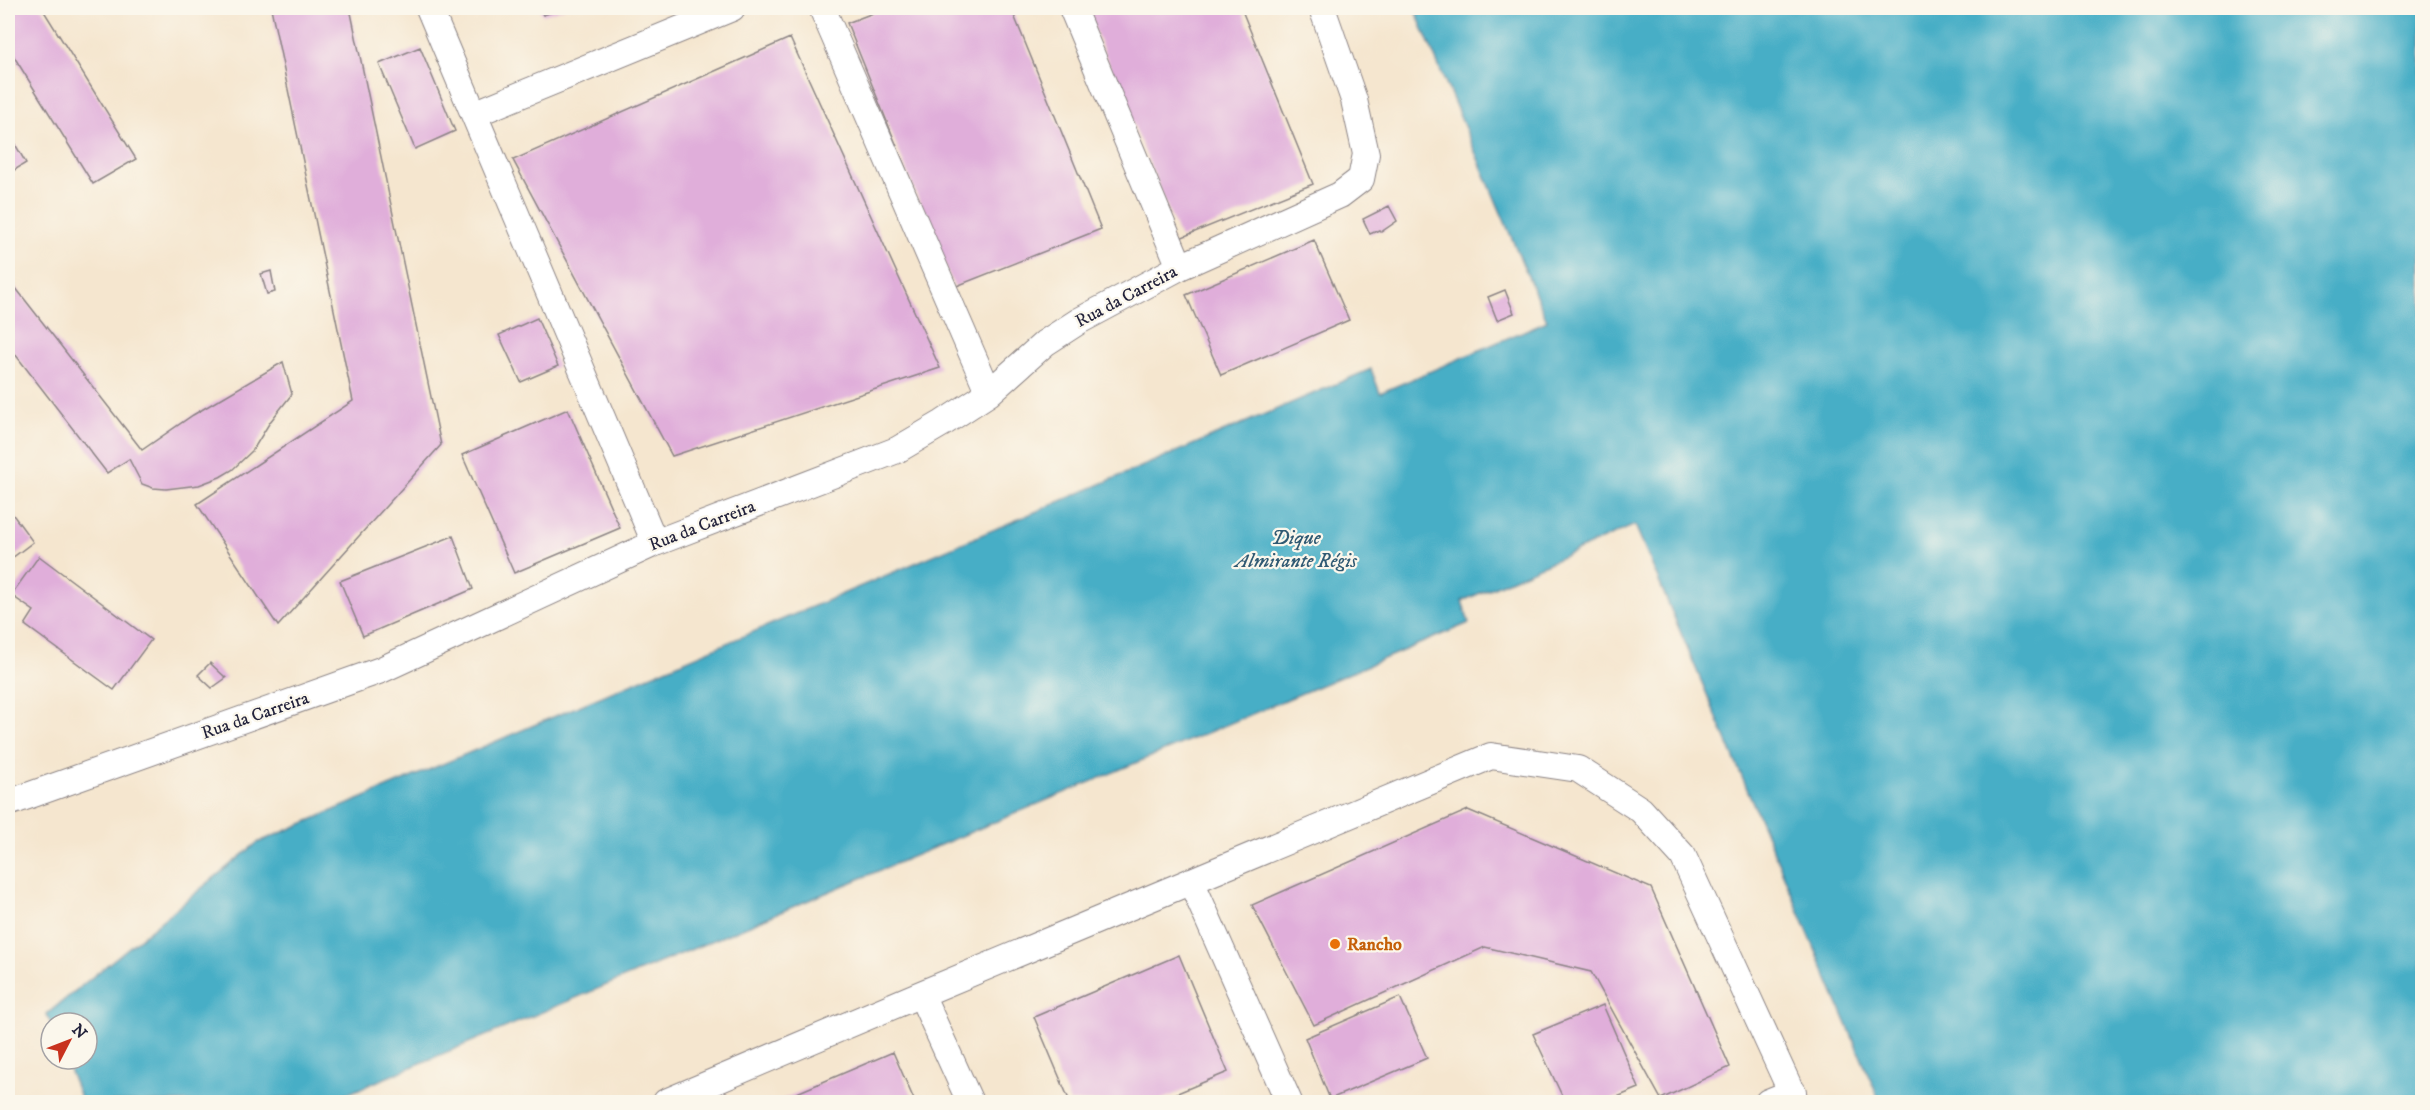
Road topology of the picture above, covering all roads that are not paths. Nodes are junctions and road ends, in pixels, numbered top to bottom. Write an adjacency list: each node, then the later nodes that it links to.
1 (429, 8): 6 (lane)
2 (732, 8): 6 (lane)
3 (822, 8): 8 (lane)
4 (1072, 8): 7 (lane)
5 (1322, 8): 7 (lane, Rua da Carreira)
6 (474, 114): 9 (lane)
7 (1180, 267): 8 (lane, Rua da Carreira)
8 (989, 393): 9 (lane, Rua da Carreira)
9 (655, 543): 10 (lane, Rua da Carreira)
10 (12, 793)
11 (1191, 881): 12 (lane); 13 (lane); 16 (lane)
12 (921, 993): 14 (lane); 15 (lane)
13 (1794, 1097): 17 (lane)
14 (666, 1102)
15 (970, 1102)
16 (1289, 1102)
17 (1768, 1102)

